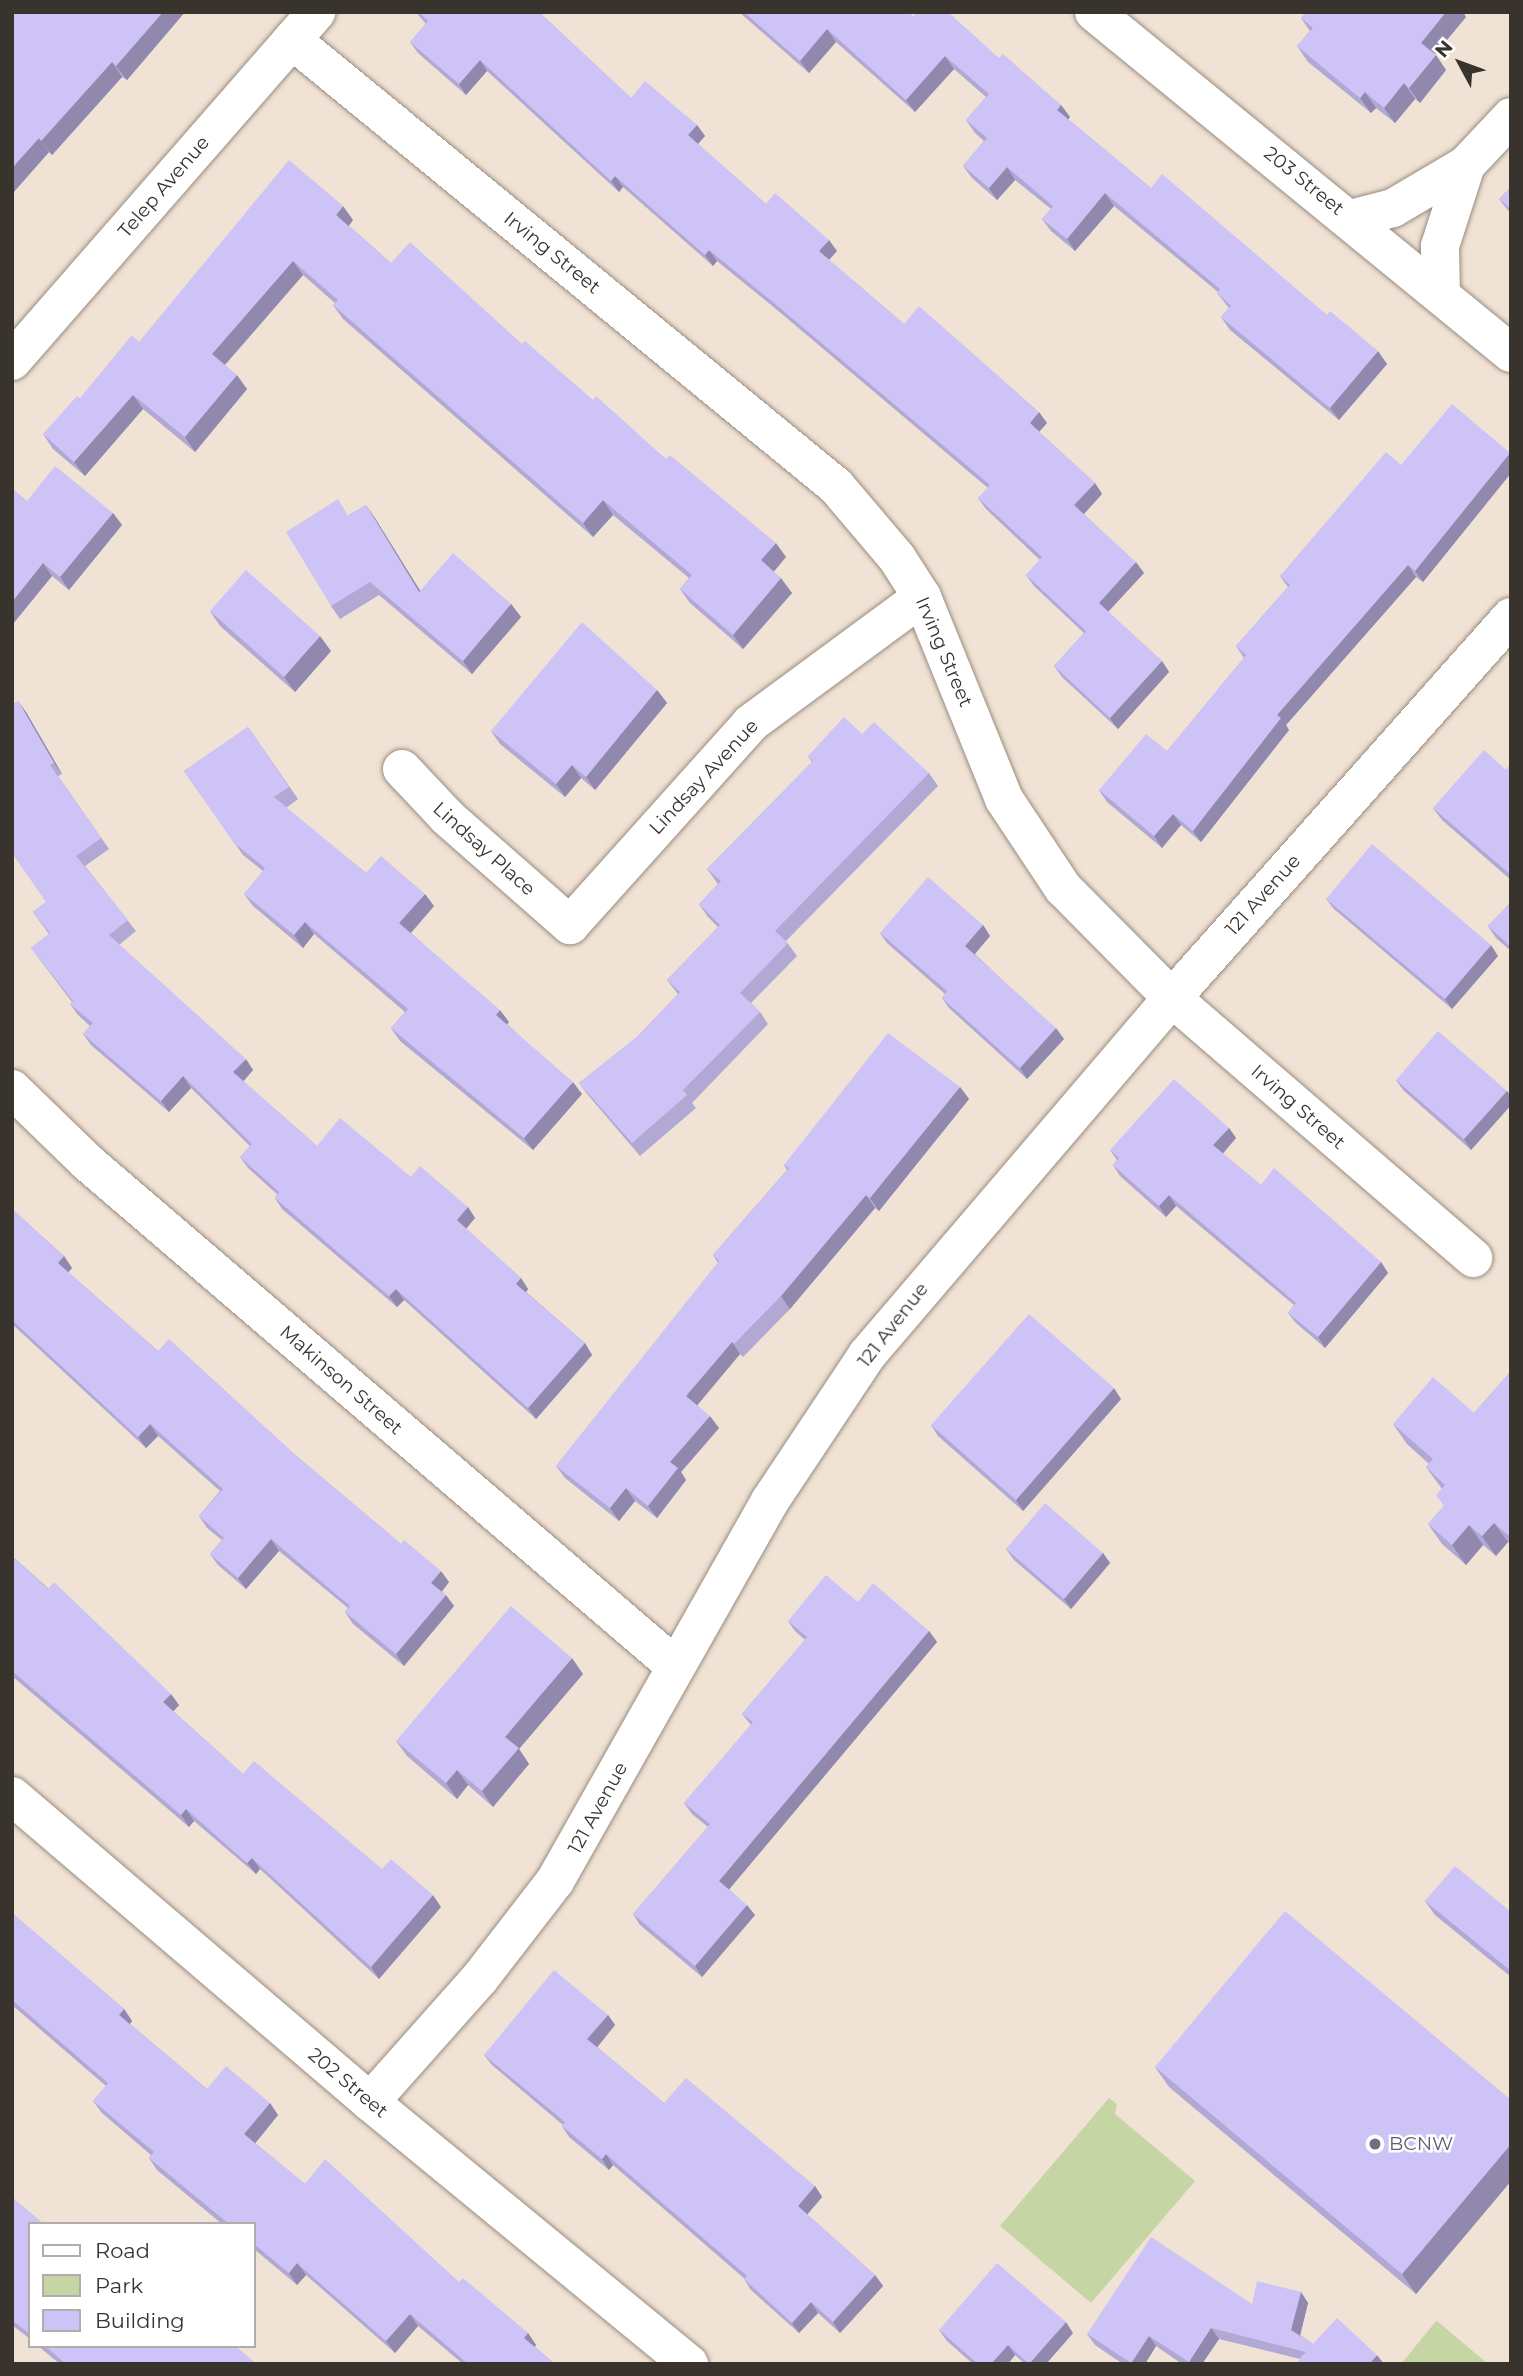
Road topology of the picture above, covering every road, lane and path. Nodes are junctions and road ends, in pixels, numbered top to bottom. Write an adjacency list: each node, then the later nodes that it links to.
1 (1094, 12): 5 (street, 203 Street)
2 (304, 26): 8 (street, Telep Avenue); 9 (street, Irving Street)
3 (1511, 117): 4 (street)
4 (1466, 165): 5 (street); 6 (street)
5 (1351, 219): 6 (street, 203 Street)
6 (1441, 295): 7 (street, 203 Street)
7 (1511, 353)
8 (12, 361)
9 (922, 597): 12 (street, Lindsay Avenue); 13 (street, Irving Street)
10 (1511, 617): 13 (street, 121 Avenue)
11 (402, 769): 12 (street, Lindsay Place)
12 (570, 925)
13 (1172, 998): 15 (street, Irving Street); 16 (street, 121 Avenue)
14 (12, 1089): 16 (street, Makinson Street)
15 (1473, 1258)
16 (675, 1666): 18 (street, 121 Avenue)
17 (12, 1796): 18 (street, 202 Street)
18 (370, 2102): 19 (street, 202 Street)
19 (689, 2364)

